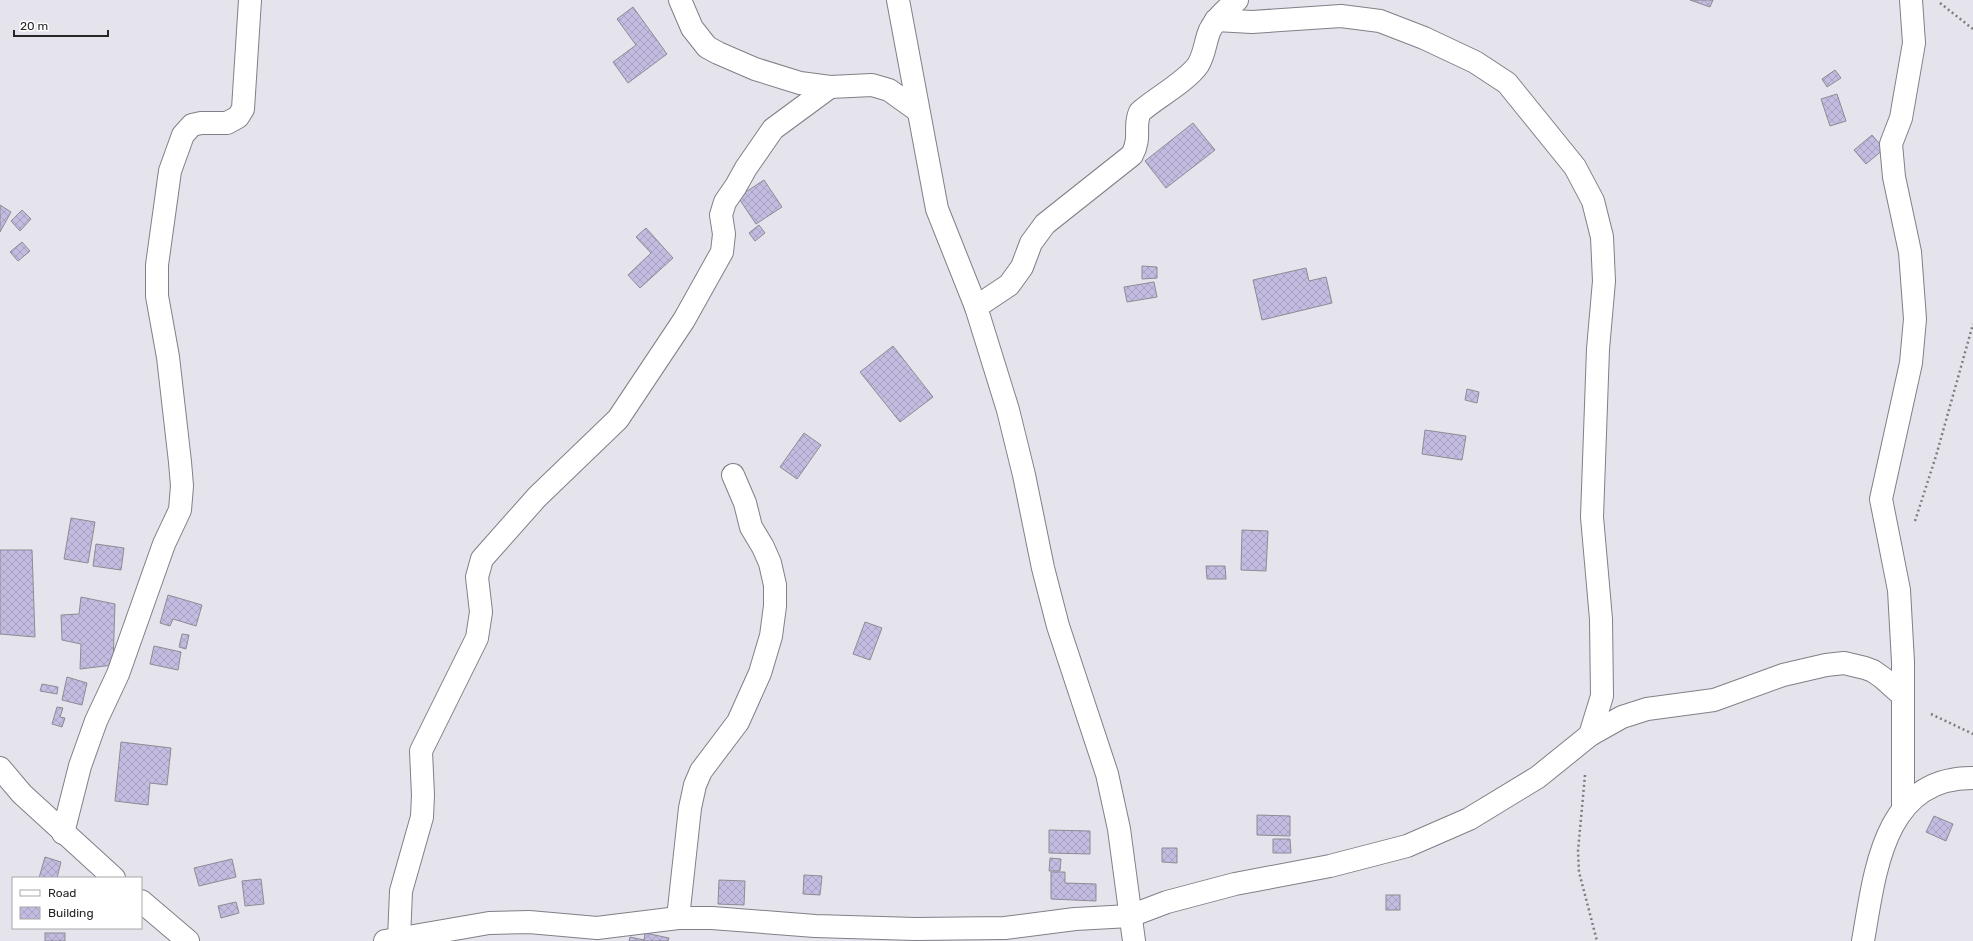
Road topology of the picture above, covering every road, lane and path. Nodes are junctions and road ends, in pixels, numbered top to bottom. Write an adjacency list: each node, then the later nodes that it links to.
1 (250, 0): 21 (street)
2 (680, 0): 9 (street)
3 (898, 0): 10 (street)
4 (1237, 0): 7 (street)
5 (1911, 0): 15 (street)
6 (1937, 0): 8 (path)
7 (1216, 20): 11 (street); 17 (street)
8 (1973, 29)
9 (830, 88): 10 (street); 26 (street)
10 (917, 110): 11 (street)
11 (976, 307): 24 (street)
12 (1973, 324): 14 (path)
13 (734, 475): 25 (street)
14 (1914, 524)
15 (1902, 695): 16 (path); 17 (street); 20 (street)
16 (1973, 734)
17 (1590, 735): 24 (street); 29 (path)
18 (0, 768): 21 (street)
19 (1973, 778): 20 (street)
20 (1903, 808): 30 (street)
21 (63, 833): 22 (street)
22 (113, 877)
23 (142, 902): 27 (street)
24 (1130, 916): 25 (street); 28 (street)
25 (678, 918): 26 (street)
26 (392, 940)
27 (188, 941)
28 (1134, 941)
29 (1597, 941)
30 (1862, 941)

